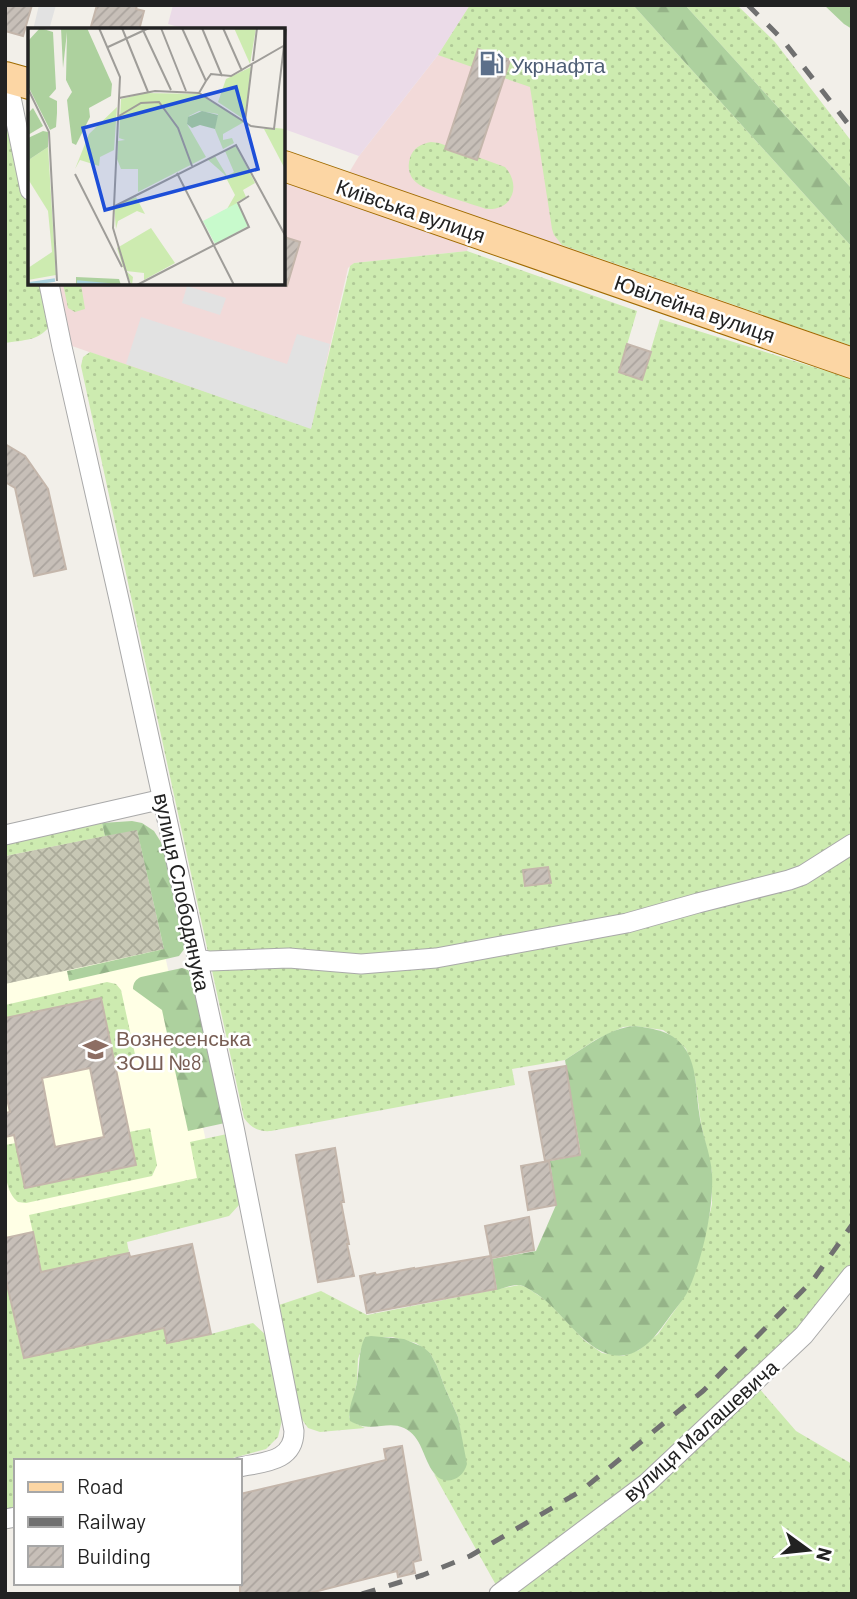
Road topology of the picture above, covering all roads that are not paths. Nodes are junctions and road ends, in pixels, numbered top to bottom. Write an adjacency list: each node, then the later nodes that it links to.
1 (14, 80): 3 (street)
2 (285, 166): 4 (main road, Київська вулиця)
3 (28, 176)
4 (539, 254): 6 (main road, Ювілейна вулиця)
5 (49, 285): 7 (street, вулиця Слободянука)
6 (852, 363)
7 (163, 799): 8 (street); 10 (street, вулиця Слободянука)
8 (5, 835)
9 (852, 844): 10 (street)
10 (198, 959): 12 (street, вулиця Слободянука)
11 (852, 1275): 13 (street, вулиця Малашевича)
12 (242, 1467)
13 (499, 1594)

